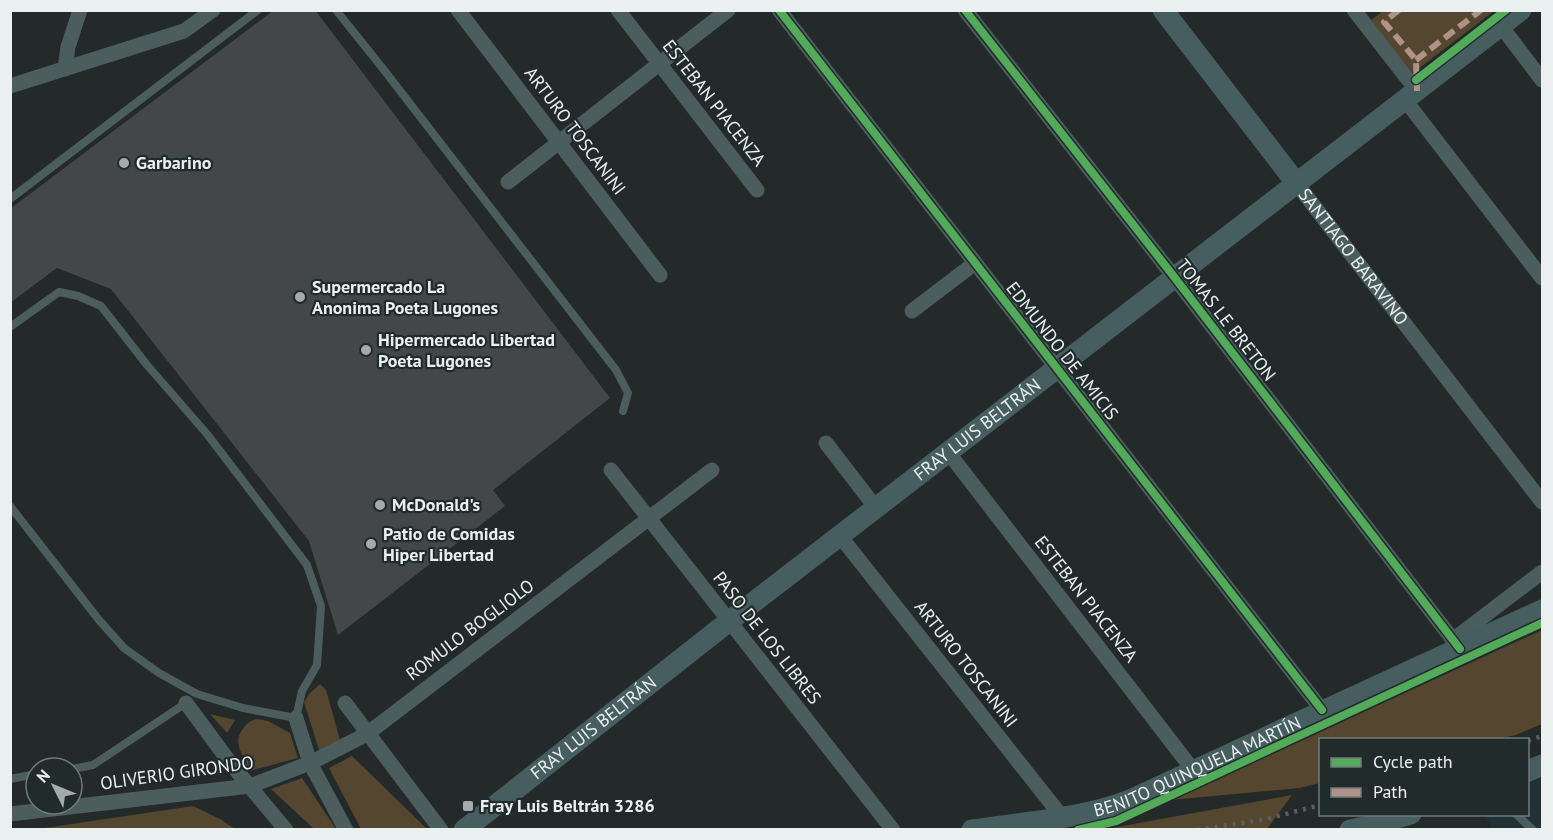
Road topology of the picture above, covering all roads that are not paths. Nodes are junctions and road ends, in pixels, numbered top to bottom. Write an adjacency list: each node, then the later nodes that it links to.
1 (80, 10): 15 (street)
2 (213, 10): 15 (street)
3 (258, 10): 23 (lane)
4 (336, 10): 31 (lane)
5 (458, 10): 19 (street, ARTURO TOSCANINI)
6 (618, 10): 14 (street, ESTEBAN PIACENZA)
7 (728, 10): 14 (street)
8 (779, 10): 24 (street, EDMUNDO DE AMICIS)
9 (965, 10): 26 (street, TOMAS LE BRETON)
10 (1163, 10): 21 (main road, SANTIAGO BARAVINO)
11 (1521, 10): 13 (main road, FRAY LUIS BELTRÁN)
12 (1361, 13): 18 (street)
13 (1501, 26): 16 (street); 18 (main road, FRAY LUIS BELTRÁN)
14 (659, 64): 19 (street); 22 (street, ESTEBAN PIACENZA)
15 (65, 69): 17 (street)
16 (1542, 80)
17 (10, 86)
18 (1411, 96): 21 (main road, FRAY LUIS BELTRÁN); 27 (street)
19 (560, 143): 20 (street); 25 (street, ARTURO TOSCANINI)
20 (508, 182)
21 (1297, 184): 26 (main road, FRAY LUIS BELTRÁN); 36 (street, SANTIAGO BARAVINO)
22 (757, 190)
23 (10, 199)
24 (975, 263): 28 (street); 30 (street, EDMUNDO DE AMICIS)
25 (660, 275)
26 (1175, 278): 30 (main road, FRAY LUIS BELTRÁN); 44 (street, TOMAS LE BRETON)
27 (1542, 278)
28 (912, 311)
29 (10, 327): 48 (lane)
30 (1057, 369): 33 (main road, FRAY LUIS BELTRÁN); 47 (street, EDMUNDO DE AMICIS)
31 (623, 411)
32 (825, 443): 38 (street)
33 (948, 452): 38 (main road, FRAY LUIS BELTRÁN); 52 (street, ESTEBAN PIACENZA)
34 (611, 470): 39 (street, PASO DE LOS LIBRES)
35 (712, 470): 39 (street, ROMULO BOGLIOLO)
36 (1542, 502)
37 (10, 506): 48 (lane)
38 (876, 508): 40 (main road, FRAY LUIS BELTRÁN)
39 (648, 519): 43 (street, PASO DE LOS LIBRES); 49 (street, ROMULO BOGLIOLO)
40 (840, 536): 43 (main road, FRAY LUIS BELTRÁN); 57 (street, ARTURO TOSCANINI)
41 (1542, 572): 44 (street)
42 (1542, 610): 44 (main road, BENITO QUINQUELA MARTÍN)
43 (728, 622): 62 (main road, FRAY LUIS BELTRÁN); 63 (street, PASO DE LOS LIBRES)
44 (1457, 644): 47 (main road, BENITO QUINQUELA MARTÍN)
45 (186, 703): 51 (lane); 53 (street)
46 (345, 703): 49 (street)
47 (1322, 710): 52 (main road, BENITO QUINQUELA MARTÍN)
48 (296, 718): 50 (street)
49 (367, 734): 50 (street, ROMULO BOGLIOLO); 61 (street)
50 (310, 764): 53 (street, OLIVERIO GIRONDO); 60 (street)
51 (84, 767)
52 (1193, 770): 57 (main road, BENITO QUINQUELA MARTÍN)
53 (250, 786): 54 (street, OLIVERIO GIRONDO); 59 (street)
54 (10, 814)
55 (1404, 816): 58 (main road)
56 (1518, 816): 65 (lane)
57 (1062, 817): 64 (main road, BENITO QUINQUELA MARTÍN)
58 (1364, 828)
59 (286, 830)
60 (346, 830)
61 (441, 830)
62 (464, 830)
63 (893, 830)
64 (972, 830)
65 (1533, 830)

